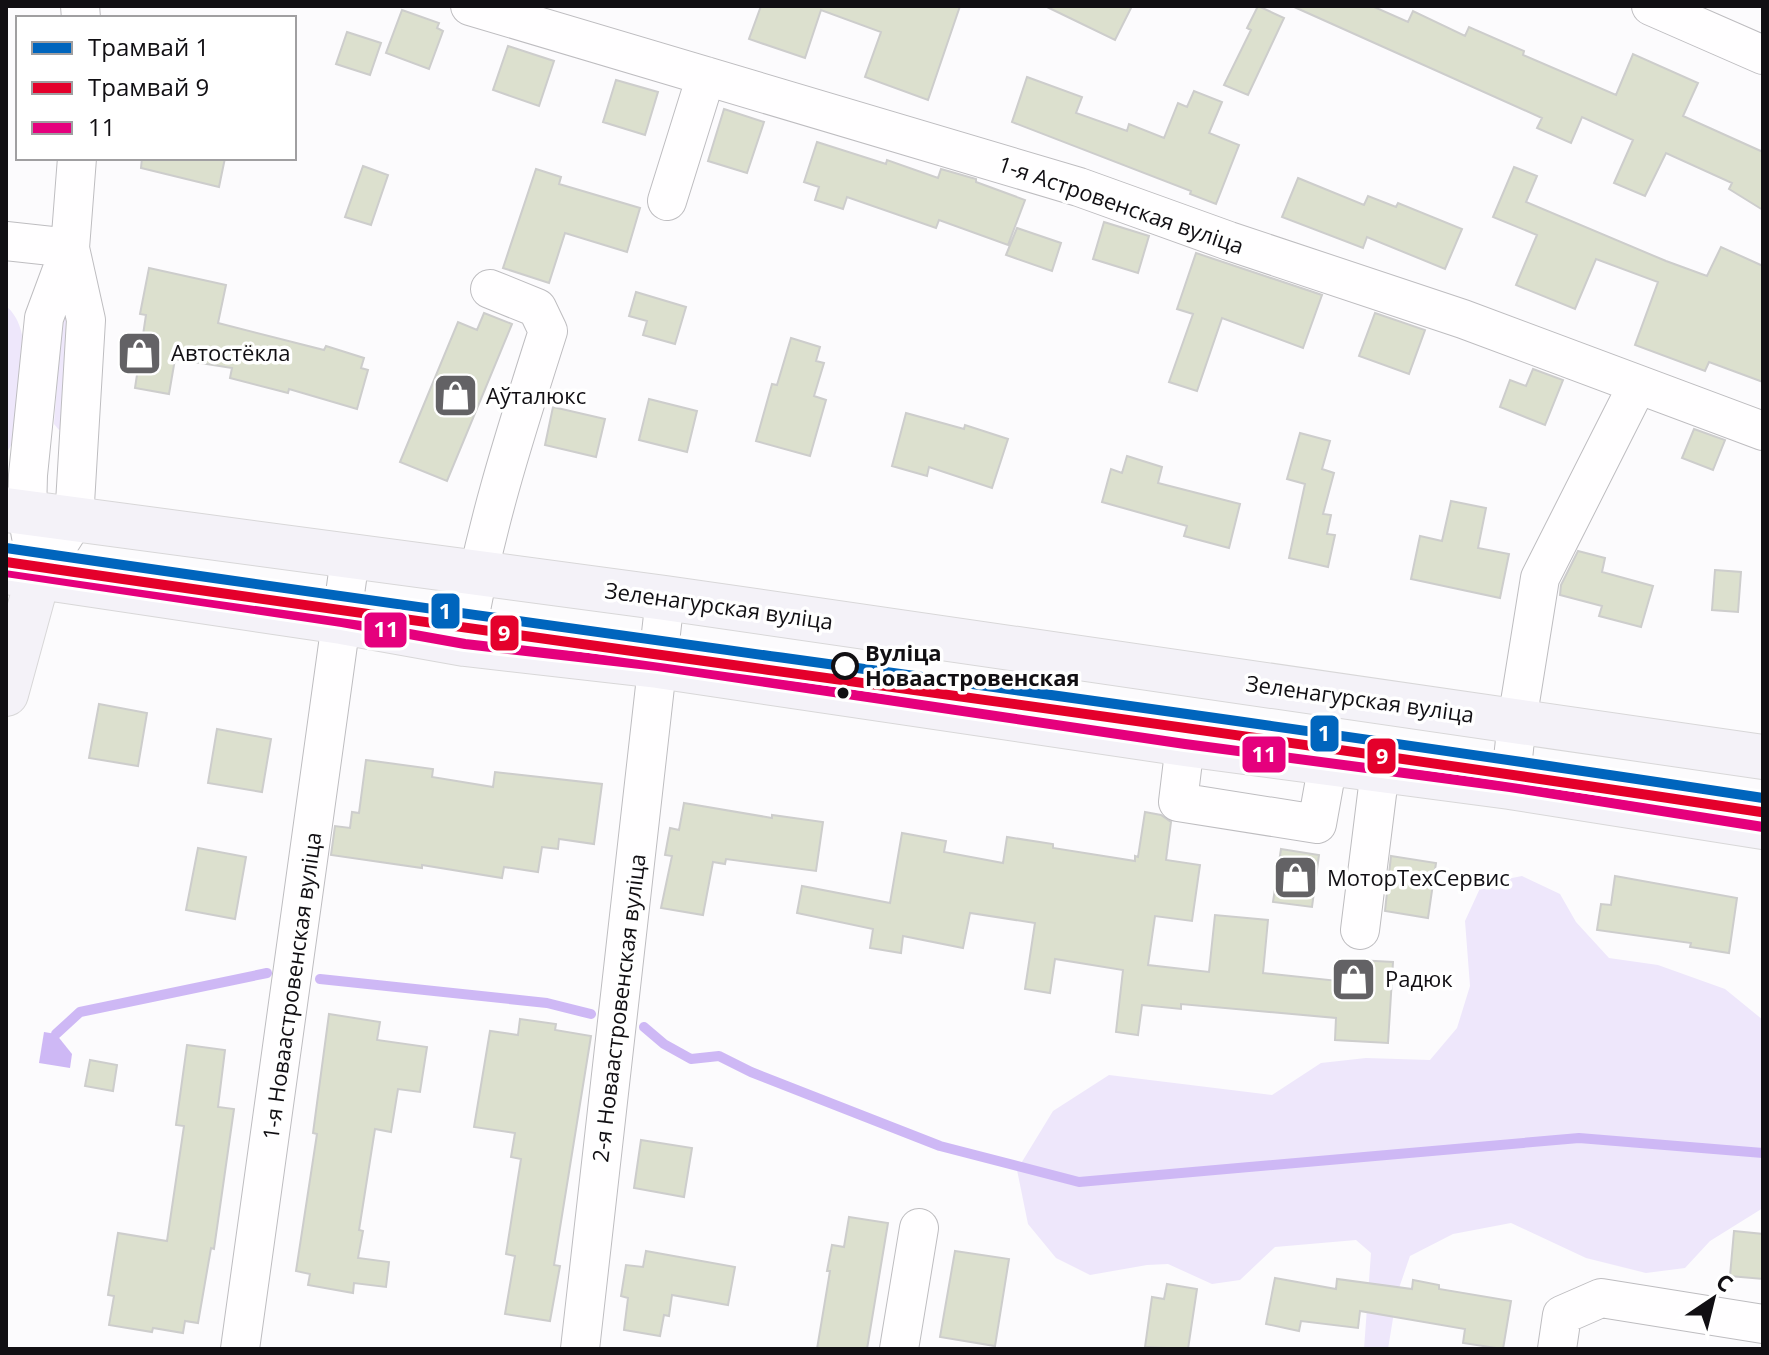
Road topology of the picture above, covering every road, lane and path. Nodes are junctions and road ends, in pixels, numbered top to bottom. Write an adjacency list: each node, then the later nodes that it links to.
1 (470, 6): 4 (street, 1-я Астровенская вуліца)
2 (1651, 6): 3 (street)
3 (1763, 55)
4 (706, 76): 6 (street); 10 (street, 1-я Астровенская вуліца)
5 (77, 160): 8 (street)
6 (667, 201)
7 (6, 241): 8 (street)
8 (70, 248): 12 (street); 13 (street)
9 (490, 289): 15 (street)
10 (1637, 386): 11 (street, 1-я Астровенская вуліца); 22 (street)
11 (1763, 431)
12 (17, 511): 13 (main road, Зеленагурская вуліца); 16 (street)
13 (74, 520): 14 (main road, Зеленагурская вуліца); 16 (street)
14 (350, 558): 15 (main road, Зеленагурская вуліца); 18 (street, 1-я Новаастровенская вуліца)
15 (476, 573): 17 (main road, Зеленагурская вуліца); 19 (street)
16 (22, 575): 18 (main road); 21 (main road)
17 (665, 598): 20 (street, 2-я Новаастровенская вуліца); 22 (main road, Зеленагурская вуліца)
18 (342, 622): 19 (main road); 33 (street, 1-я Новаастровенская вуліца)
19 (465, 644): 20 (main road)
20 (658, 666): 23 (main road); 34 (street, 2-я Новаастровенская вуліца)
21 (6, 694)
22 (1517, 721): 24 (main road, Зеленагурская вуліца); 27 (street)
23 (1185, 744): 25 (main road); 25 (street)
24 (1763, 757)
25 (1328, 763): 26 (main road)
26 (1380, 770): 27 (main road); 29 (street)
27 (1510, 787): 28 (main road)
28 (1763, 827)
29 (1360, 930)
30 (919, 1228): 35 (street)
31 (1763, 1324): 32 (street)
32 (1560, 1332)
33 (240, 1349)
34 (580, 1349)
35 (899, 1349)

